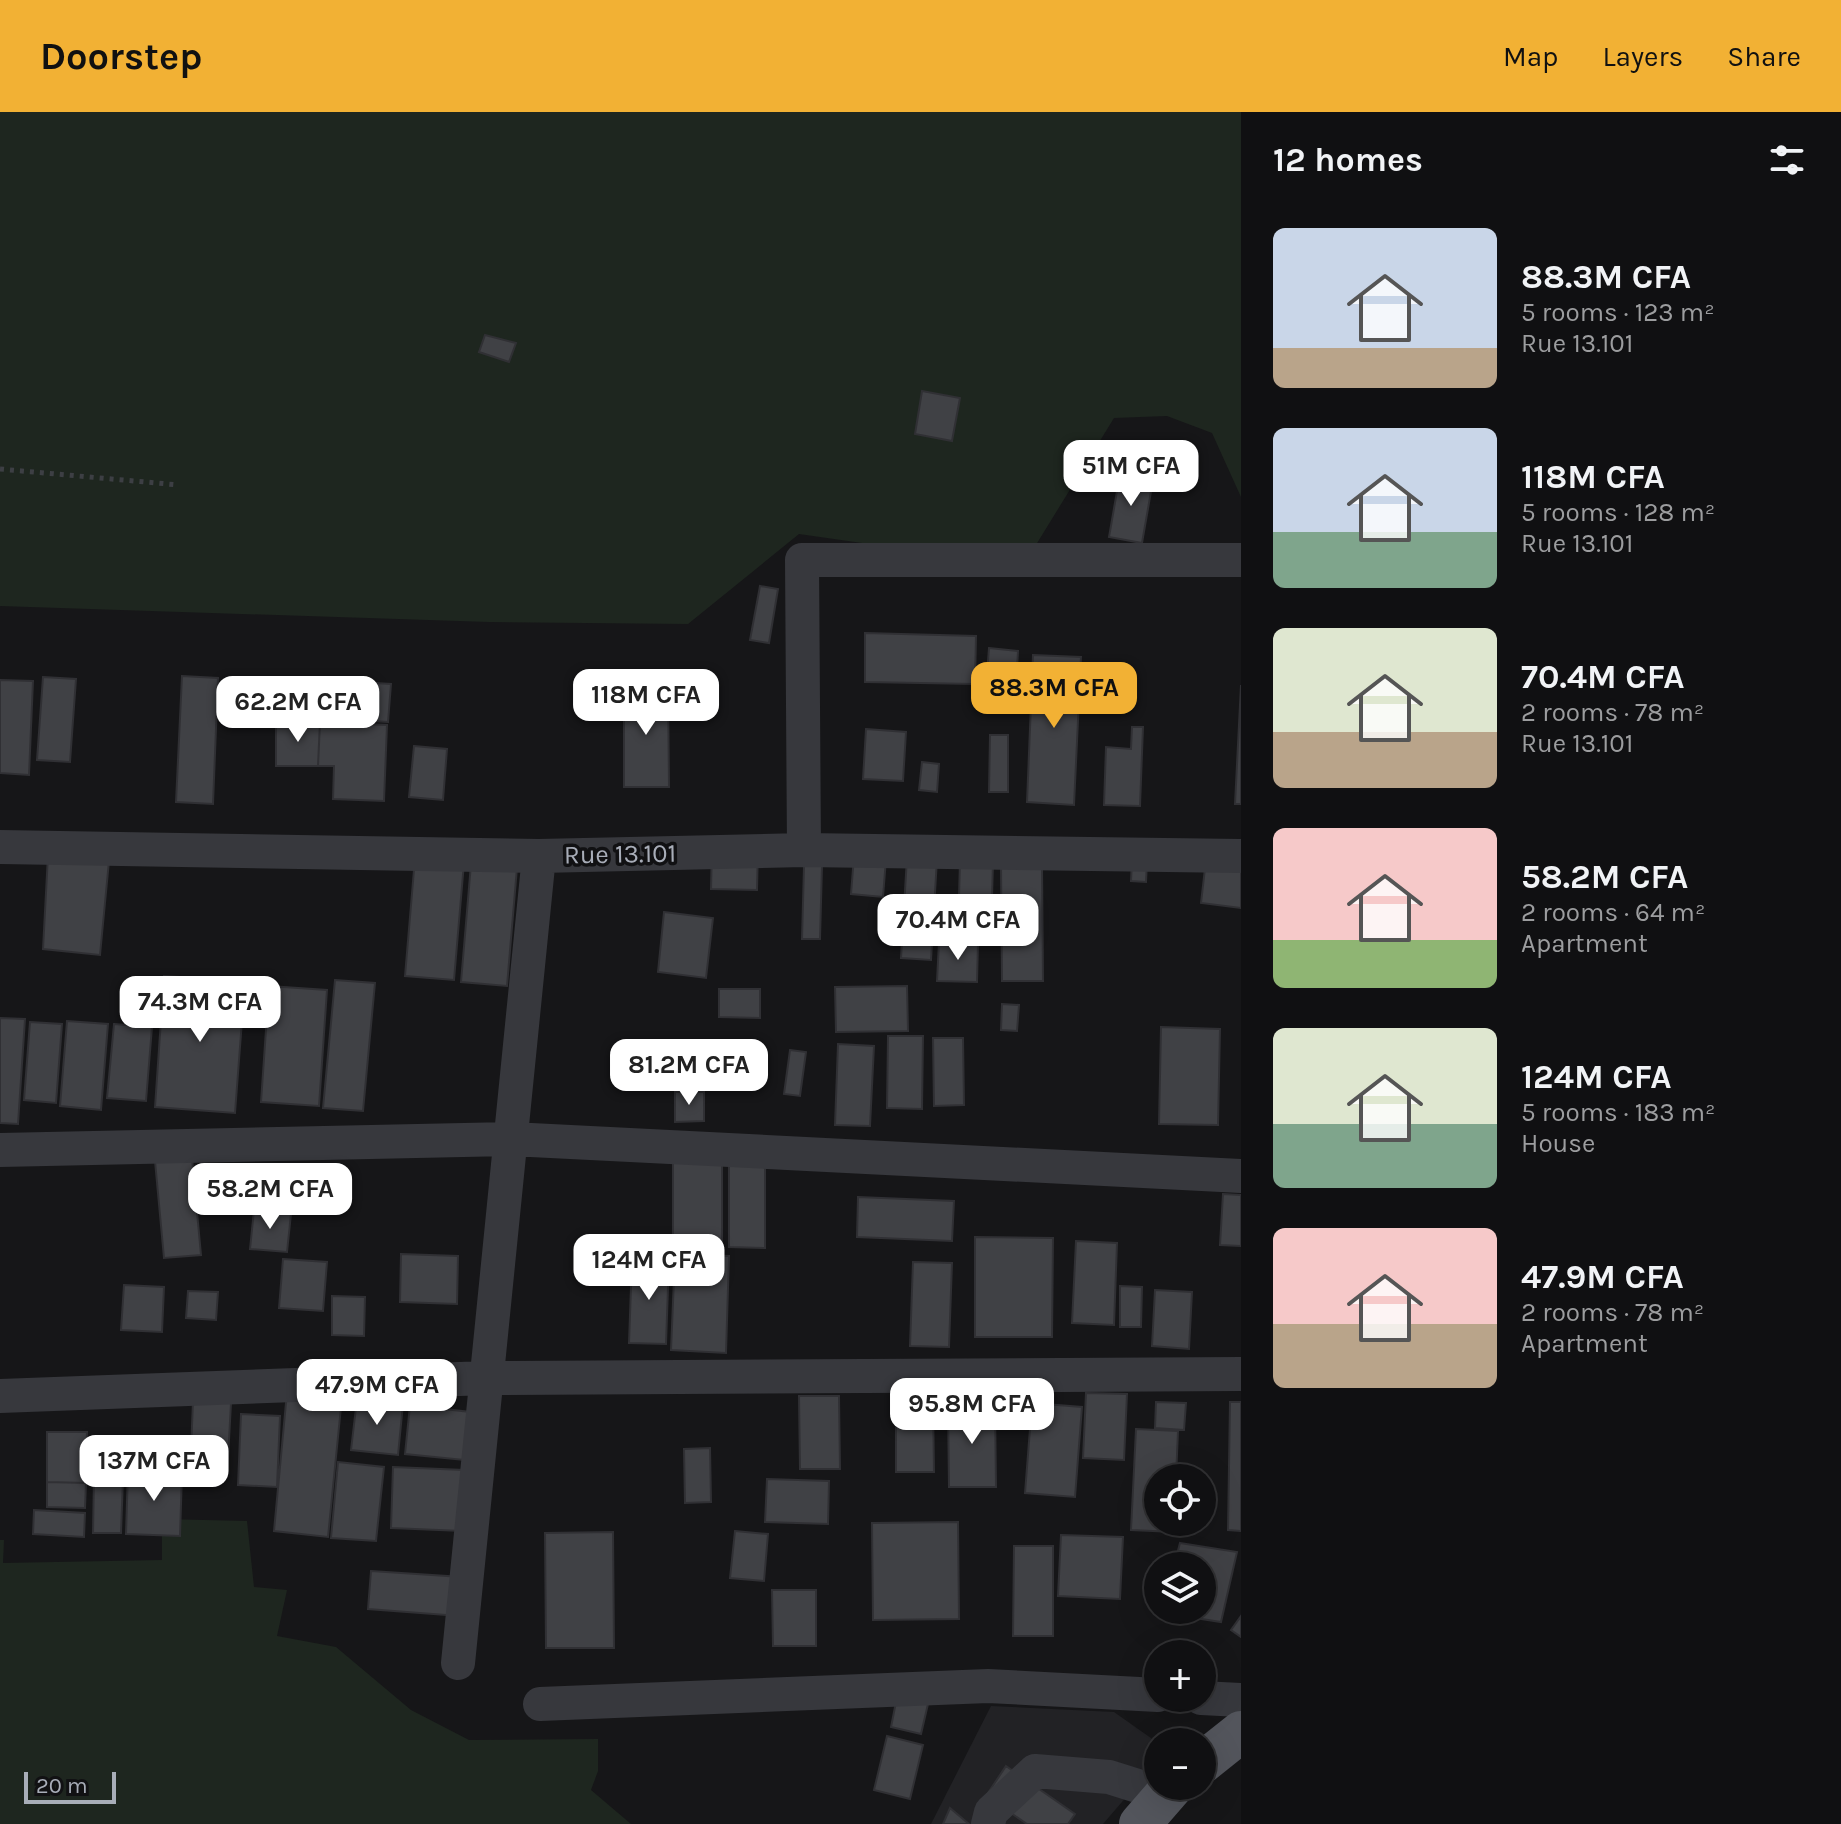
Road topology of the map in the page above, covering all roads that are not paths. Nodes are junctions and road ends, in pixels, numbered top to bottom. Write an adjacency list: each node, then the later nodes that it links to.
1 (1241, 560): 3 (street)
2 (0, 847): 4 (street, Rue 13.101)
3 (804, 850): 4 (street, Rue 13.101); 5 (street, Rue 13.101)
4 (539, 856): 6 (street)
5 (1241, 856)
6 (511, 1139): 7 (street); 8 (street); 10 (street)
7 (0, 1150)
8 (1241, 1176)
9 (1241, 1374): 10 (street)
10 (487, 1378): 11 (street); 12 (street)
11 (0, 1396)
12 (458, 1663)
13 (1144, 1694): 16 (street)
14 (1216, 1699): 15 (street)
15 (1241, 1700)
16 (540, 1704)
17 (1241, 1732): 18 (main road)
18 (1216, 1752)
19 (1159, 1801): 20 (street)
20 (988, 1824)

